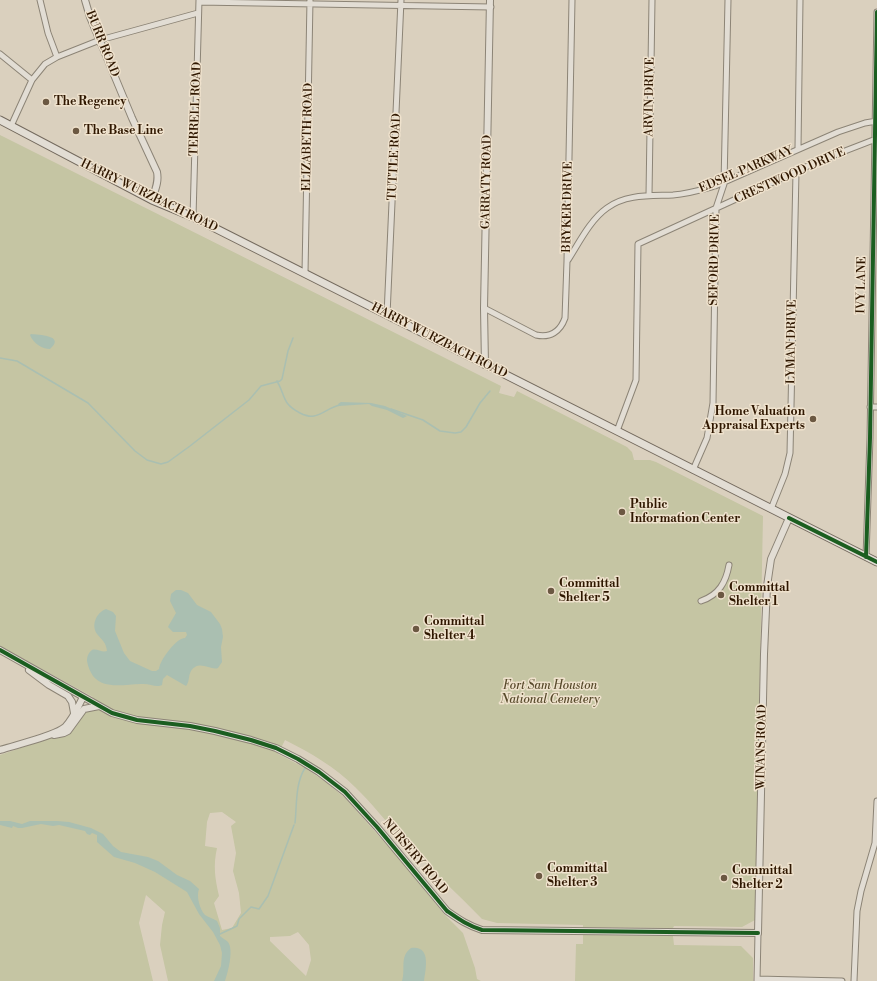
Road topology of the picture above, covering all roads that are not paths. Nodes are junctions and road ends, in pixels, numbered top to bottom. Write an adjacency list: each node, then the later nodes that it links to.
1 (40, 0): 15 (street)
2 (85, 0): 13 (street, BURR ROAD)
3 (572, 0): 28 (street, BRYKER DRIVE)
4 (652, 0): 24 (street, ARVIN DRIVE)
5 (728, 0): 23 (street, SEFORD DRIVE)
6 (800, 0): 21 (street)
7 (199, 1): 8 (street); 12 (street, TERRELL ROAD)
8 (310, 2): 9 (street); 29 (street, ELIZABETH ROAD)
9 (401, 2): 10 (street); 31 (street, TUTTLE ROAD)
10 (490, 3): 30 (street, GARRATY ROAD)
11 (877, 12): 18 (street, IVY LANE)
12 (198, 13): 13 (street); 27 (street, TERRELL ROAD)
13 (100, 40): 15 (street); 25 (street, BURR ROAD)
14 (0, 54): 16 (street)
15 (57, 57): 16 (street)
16 (32, 80): 19 (street)
17 (0, 120): 19 (main road, HARRY WURZBACH ROAD)
18 (876, 122): 20 (street, IVY LANE); 21 (street, EDSEL PARKWAY)
19 (11, 126): 25 (main road, HARRY WURZBACH ROAD)
20 (875, 140): 22 (street, CRESTWOOD DRIVE); 33 (street, IVY LANE)
21 (798, 148): 23 (street, EDSEL PARKWAY)
22 (796, 172): 26 (street, CRESTWOOD DRIVE); 37 (street, LYMAN DRIVE)
23 (724, 182): 24 (street, EDSEL PARKWAY); 26 (street, SEFORD DRIVE)
24 (649, 195): 28 (street, EDSEL PARKWAY)
25 (152, 200): 27 (main road, HARRY WURZBACH ROAD)
26 (716, 208): 35 (street, CRESTWOOD DRIVE); 36 (street, SEFORD DRIVE)
27 (193, 217): 29 (main road, HARRY WURZBACH ROAD)
28 (567, 261): 30 (street, BRYKER DRIVE)
29 (305, 273): 31 (main road, HARRY WURZBACH ROAD)
30 (484, 308): 32 (street, GARRATY ROAD)
31 (387, 315): 32 (main road, HARRY WURZBACH ROAD)
32 (485, 365): 35 (main road, HARRY WURZBACH ROAD)
33 (870, 407): 34 (street); 39 (street, IVY LANE)
34 (877, 407)
35 (617, 431): 36 (main road, HARRY WURZBACH ROAD)
36 (694, 470): 37 (main road, HARRY WURZBACH ROAD)
37 (771, 509): 38 (main road, HARRY WURZBACH ROAD)
38 (789, 518): 39 (main road, HARRY WURZBACH ROAD); 51 (street, WINANS ROAD)
39 (866, 557): 40 (main road, HARRY WURZBACH ROAD)
40 (877, 562)
41 (729, 564): 42 (street)
42 (701, 601)
43 (0, 650): 44 (street)
44 (21, 662): 45 (street, NURSERY ROAD); 47 (street)
45 (83, 697): 46 (street, NURSERY ROAD); 47 (street)
46 (99, 706): 48 (street); 51 (street, NURSERY ROAD)
47 (74, 713): 48 (street)
48 (48, 735): 49 (street)
49 (0, 750)
50 (877, 801): 54 (street)
51 (758, 933): 52 (street, WINANS ROAD)
52 (757, 980): 53 (street)
53 (842, 981)
54 (854, 981)

